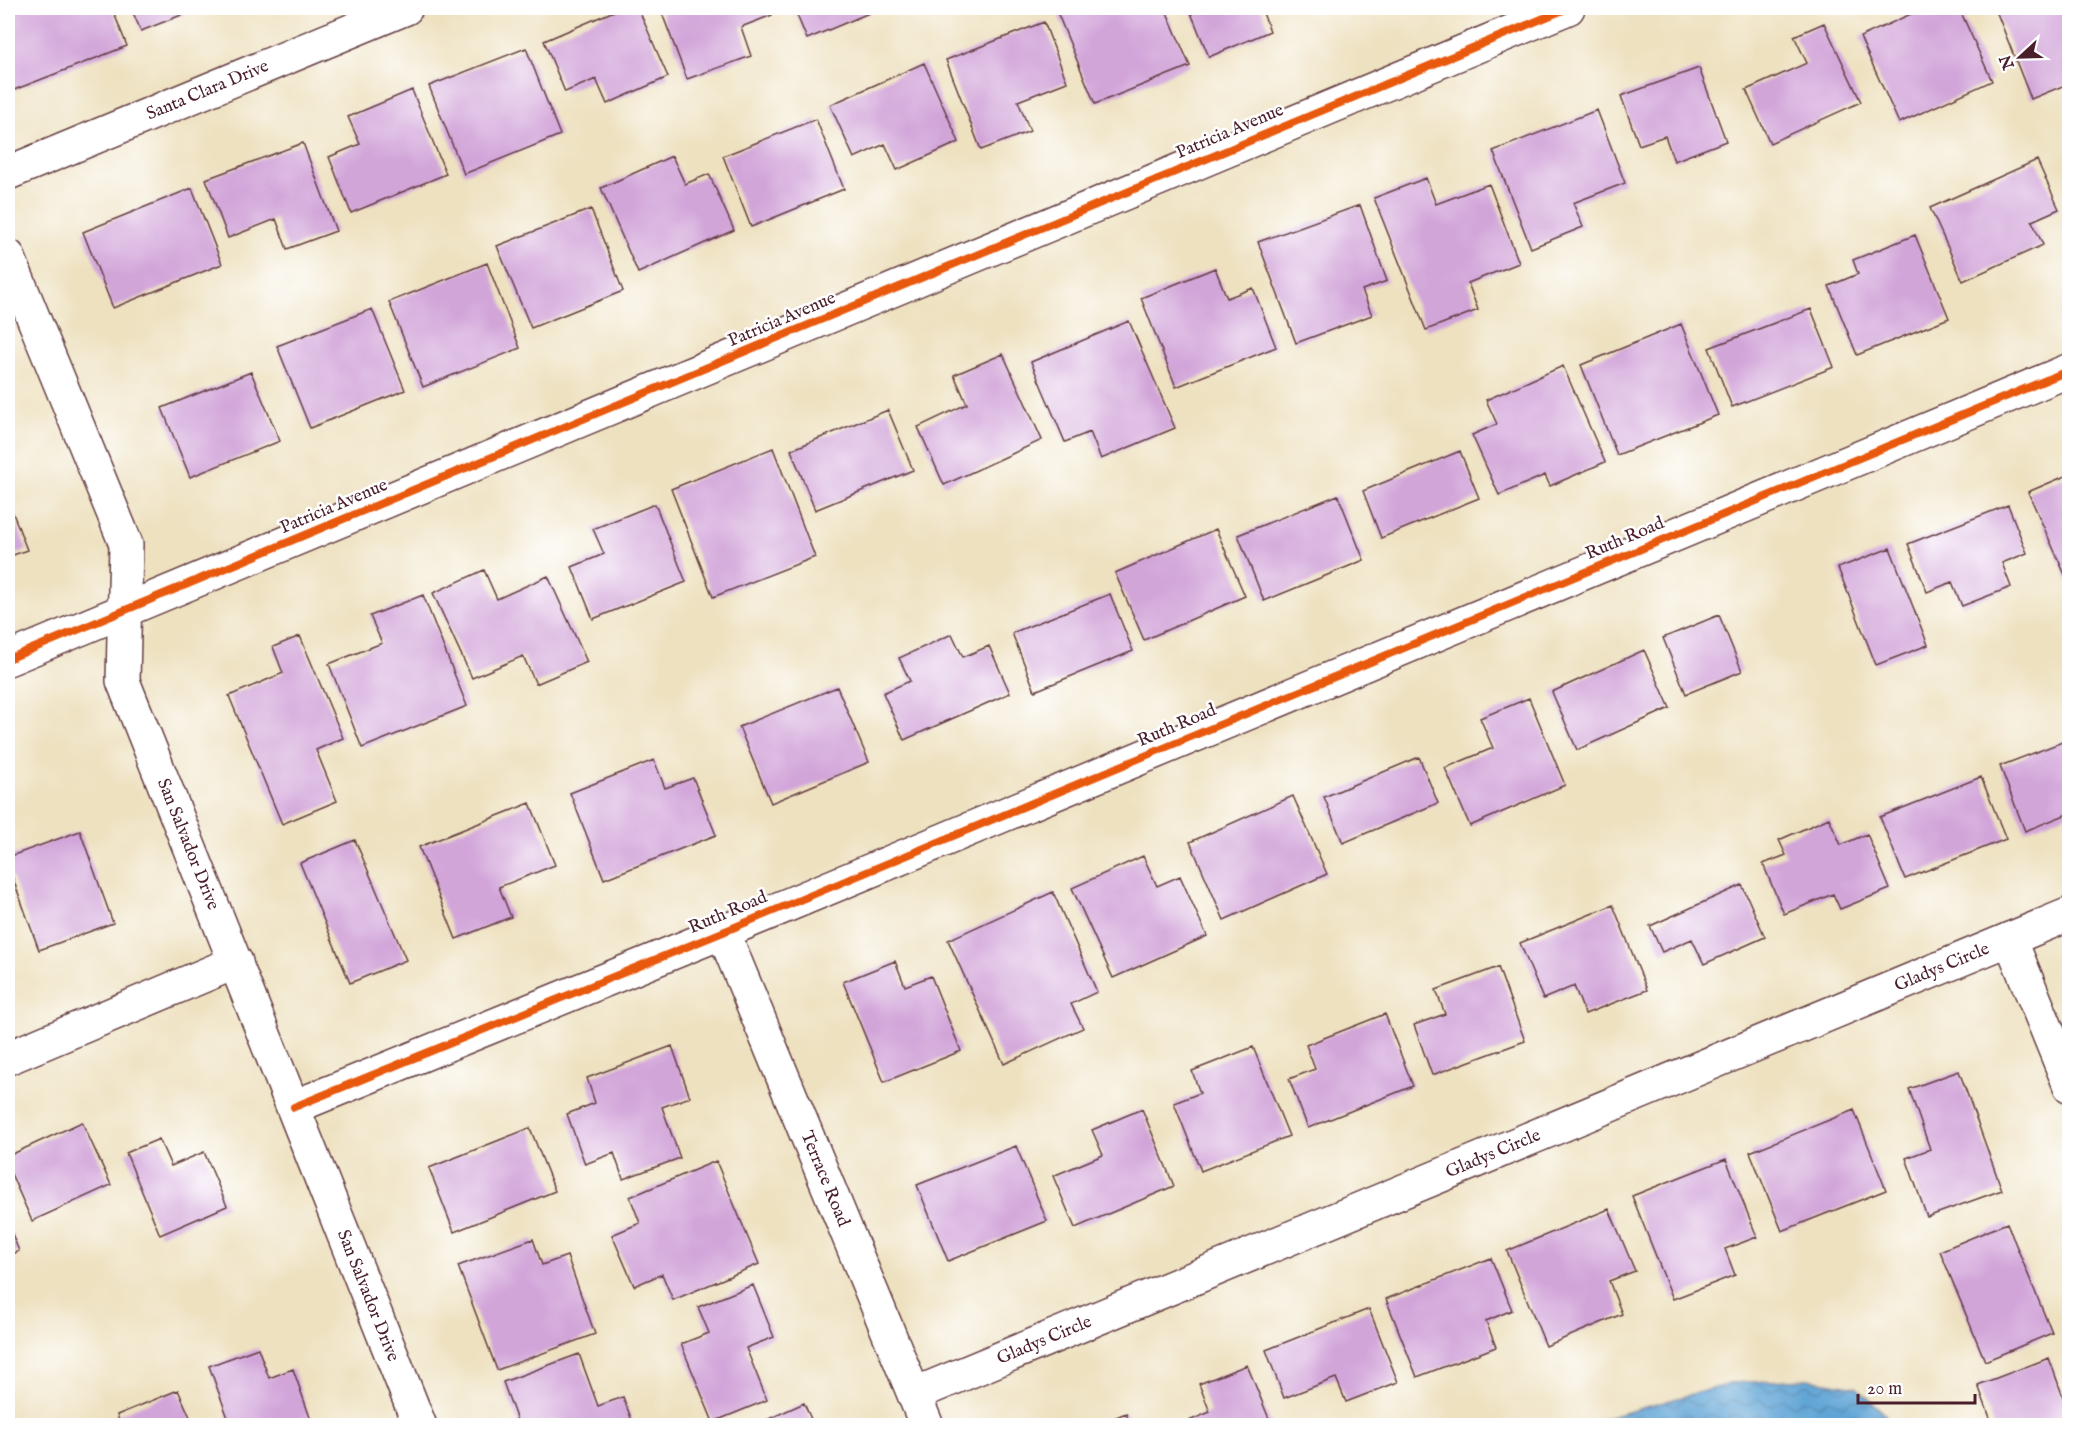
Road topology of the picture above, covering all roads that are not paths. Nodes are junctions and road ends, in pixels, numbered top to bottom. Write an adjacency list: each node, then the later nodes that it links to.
1 (406, 8): 3 (street, Santa Clara Drive)
2 (1568, 8): 6 (street, Patricia Avenue)
3 (8, 173)
4 (8, 256): 6 (street, San Salvador Drive)
5 (2070, 370): 9 (street, Ruth Road)
6 (126, 610): 7 (street, Patricia Avenue); 11 (street, San Salvador Drive)
7 (8, 659)
8 (2070, 914): 10 (street, Gladys Circle)
9 (723, 932): 14 (street, Ruth Road); 15 (street, Terrace Road)
10 (2010, 939): 13 (street); 15 (street, Gladys Circle)
11 (236, 962): 12 (street); 14 (street, San Salvador Drive)
12 (8, 1058)
13 (2070, 1086)
14 (294, 1107): 16 (street, San Salvador Drive)
15 (915, 1394): 17 (street, Terrace Road)
16 (420, 1425)
17 (927, 1425)

